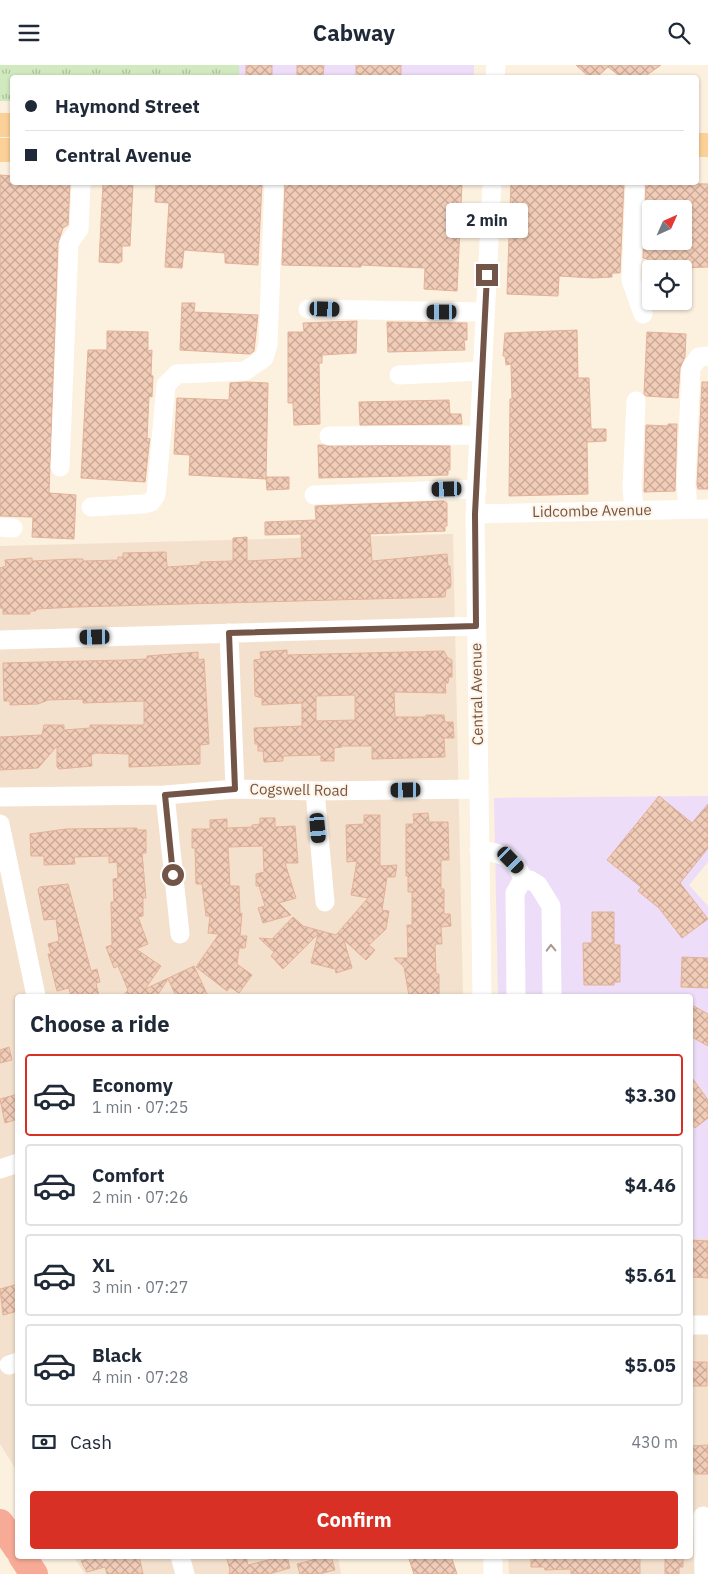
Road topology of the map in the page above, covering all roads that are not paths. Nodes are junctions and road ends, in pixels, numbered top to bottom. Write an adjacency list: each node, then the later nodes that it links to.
1 (81, 185): 14 (street)
2 (274, 185): 17 (street)
3 (492, 185): 6 (street, Central Avenue)
4 (635, 185): 7 (street)
5 (308, 309): 6 (street)
6 (485, 312): 9 (street, Central Avenue)
7 (643, 314)
8 (708, 356): 18 (street)
9 (482, 371): 10 (street); 12 (street, Central Avenue)
10 (399, 375)
11 (636, 401): 20 (street)
12 (479, 435): 13 (street); 15 (street, Central Avenue)
13 (330, 436)
14 (60, 467)
15 (477, 489): 16 (street); 21 (street, Central Avenue)
16 (314, 495)
17 (91, 507)
18 (688, 509): 19 (street, Lidcombe Avenue); 20 (street, Lidcombe Avenue)
19 (708, 509)
20 (634, 511): 21 (street, Lidcombe Avenue)
21 (475, 514): 22 (street, Central Avenue)
22 (476, 626): 23 (street); 26 (street, Central Avenue)
23 (229, 633): 24 (street); 25 (street)
24 (0, 640)
25 (235, 789): 27 (street, Cogswell Road); 28 (street, Cogswell Road)
26 (478, 789): 27 (street, Cogswell Road); 31 (street, Central Avenue)
27 (315, 791): 33 (street)
28 (165, 795): 29 (street, Cogswell Road); 34 (street)
29 (0, 797)
30 (0, 824): 35 (street)
31 (479, 849): 32 (street); 36 (street, Central Avenue)
32 (523, 879): 37 (street); 38 (street, one-way to 32)
33 (325, 902)
34 (180, 934)
35 (36, 994)
36 (482, 994)
37 (516, 994)
38 (552, 994)
39 (15, 1164): 40 (street)
40 (0, 1169)
41 (693, 1325): 42 (street)
42 (708, 1325)
43 (700, 1516): 52 (street)
44 (0, 1523): 45 (highway)
45 (15, 1545)
46 (24, 1559): 49 (highway)
47 (181, 1559): 50 (street)
48 (493, 1559): 51 (street)
49 (34, 1574)
50 (185, 1574)
51 (493, 1574)
52 (704, 1574)

